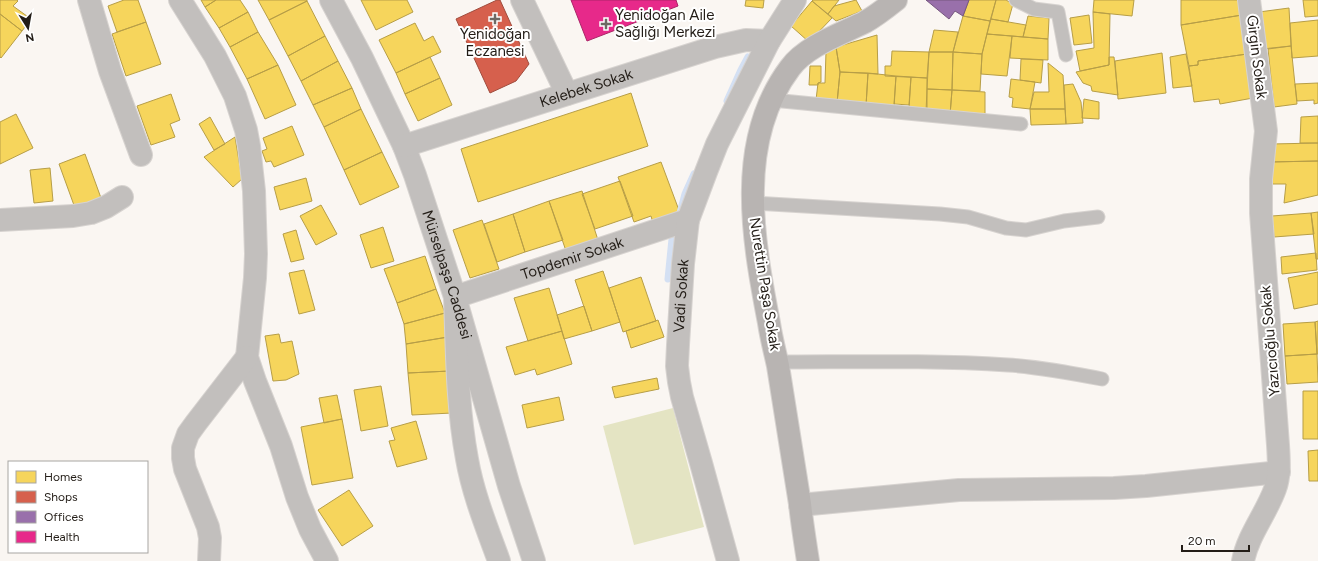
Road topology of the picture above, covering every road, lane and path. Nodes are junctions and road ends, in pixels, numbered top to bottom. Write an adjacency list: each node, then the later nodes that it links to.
1 (89, 0): 17 (street)
2 (180, 0): 24 (street)
3 (331, 0): 16 (street, Mürselpaşa Caddesi)
4 (522, 0): 12 (street)
5 (795, 0): 9 (street, Vadi Sokak)
6 (896, 0): 11 (street, Nurettin Paşa Sokak)
7 (1016, 0): 10 (lane)
8 (1250, 0): 14 (street, Girgin Sokak)
9 (765, 50): 11 (street); 12 (street, Kelebek Sokak); 22 (street, Vadi Sokak)
10 (1066, 55)
11 (785, 74): 13 (street, Nurettin Paşa Sokak)
12 (567, 94): 16 (street, Kelebek Sokak)
13 (772, 100): 15 (lane); 19 (street, Nurettin Paşa Sokak)
14 (1264, 113): 27 (street, Yazıcıoğlu Sokak)
15 (1021, 124)
16 (404, 146): 23 (street, Mürselpaşa Caddesi)
17 (141, 155)
18 (122, 197): 21 (street)
19 (754, 203): 20 (lane); 25 (street, Nurettin Paşa Sokak)
20 (1098, 217)
21 (0, 220)
22 (688, 220): 23 (street, Topdemir Sokak); 33 (street, Vadi Sokak)
23 (455, 297): 31 (street); 32 (street, Mürselpaşa Caddesi)
24 (247, 358): 29 (street); 30 (street)
25 (777, 362): 26 (lane); 28 (street, Nurettin Paşa Sokak)
26 (1102, 379)
27 (1279, 472): 28 (street); 35 (street, Yazıcıoğlu Sokak)
28 (800, 505): 34 (street, Nurettin Paşa Sokak)
29 (209, 561)
30 (327, 561)
31 (499, 561)
32 (534, 561)
33 (728, 561)
34 (808, 561)
35 (1243, 561)

